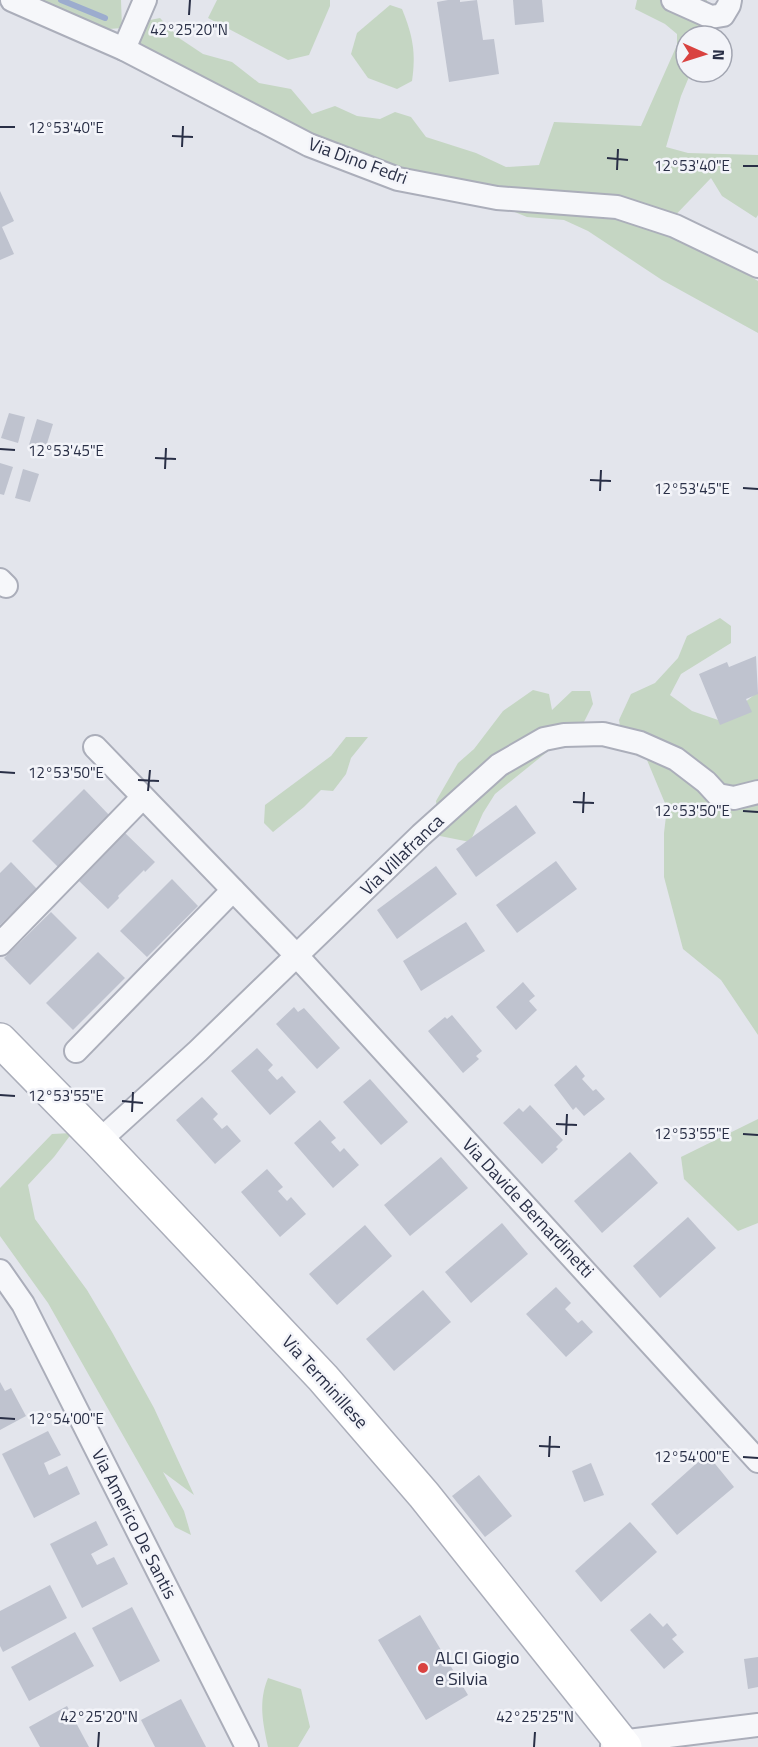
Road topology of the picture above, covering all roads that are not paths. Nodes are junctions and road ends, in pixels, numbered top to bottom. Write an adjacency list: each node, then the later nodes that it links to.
1 (12, 0): 5 (street, Via Dino Fedri)
2 (145, 0): 5 (street)
3 (673, 0): 4 (street)
4 (729, 0)
5 (124, 48): 6 (street, Via Dino Fedri)
6 (758, 266)
7 (95, 747): 9 (street, Via Davide Bernardinetti)
8 (758, 792): 12 (street, Via Villafranca)
9 (143, 797): 10 (street, Via Davide Bernardinetti); 11 (street)
10 (233, 890): 12 (street, Via Davide Bernardinetti); 14 (street)
11 (0, 944)
12 (297, 956): 15 (street, Via Villafranca); 17 (street, Via Davide Bernardinetti)
13 (0, 1040): 15 (main road, Via Terminillese)
14 (76, 1051)
15 (99, 1141): 19 (main road, Via Terminillese)
16 (0, 1271): 20 (street, Via Americo De Santis)
17 (758, 1461)
18 (758, 1725): 19 (street)
19 (618, 1745)
20 (247, 1747)

